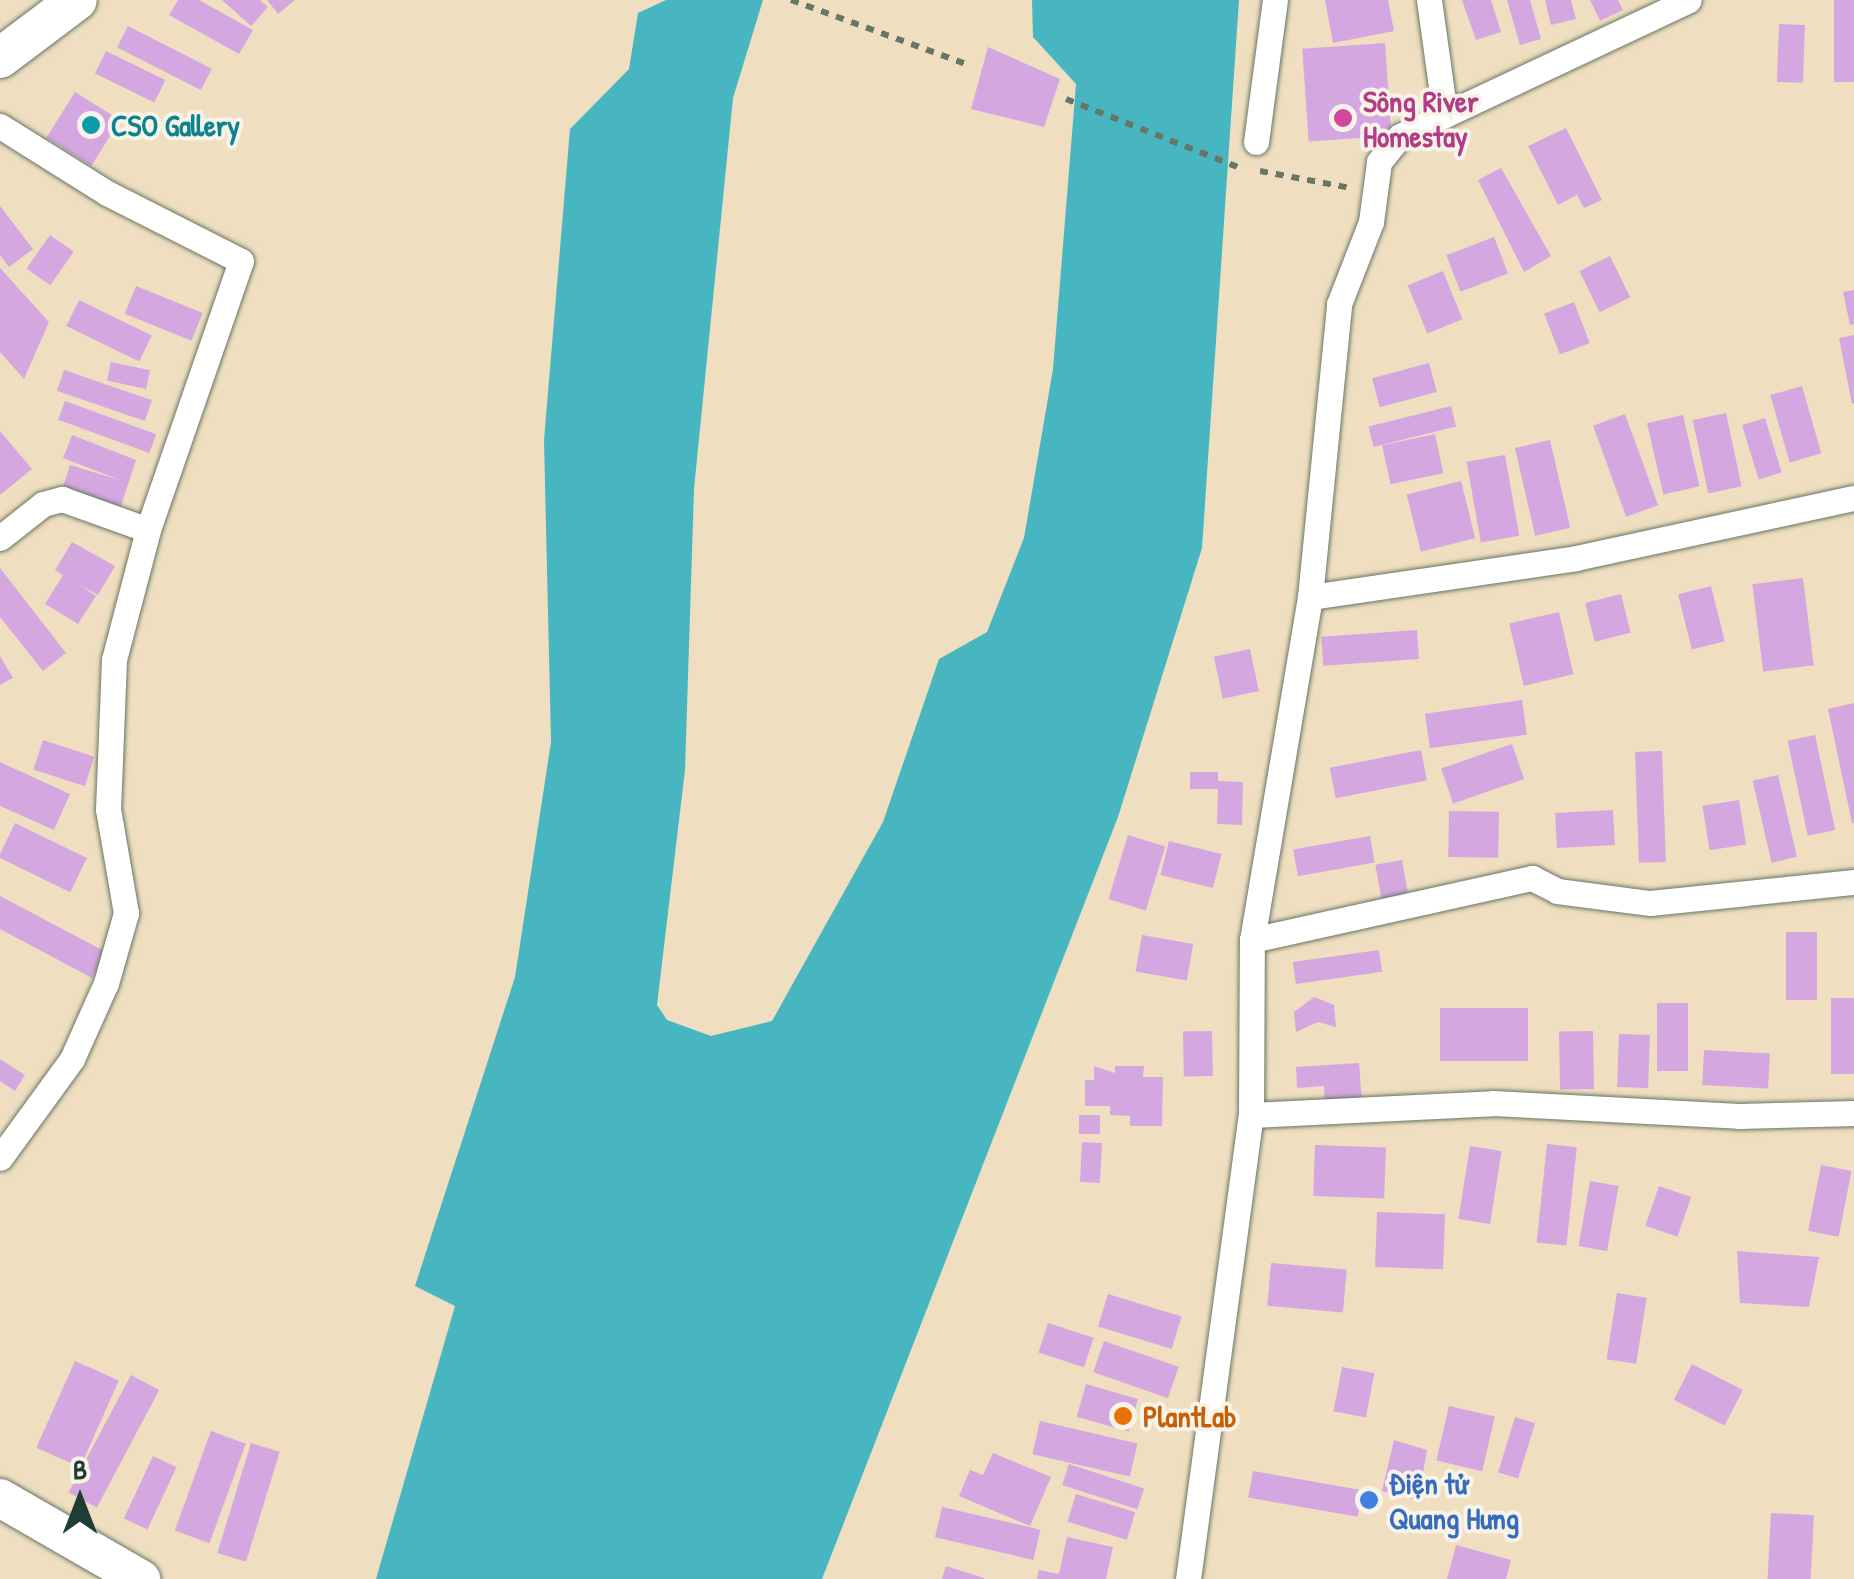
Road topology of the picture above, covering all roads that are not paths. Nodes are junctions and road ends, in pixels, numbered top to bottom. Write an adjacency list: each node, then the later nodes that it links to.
1 (78, 0): 5 (main road)
2 (1275, 0): 8 (street)
3 (1428, 0): 6 (street)
4 (1689, 0): 6 (street)
5 (0, 58)
6 (1445, 116): 12 (street)
7 (0, 126): 10 (street)
8 (1256, 142)
9 (1854, 498): 12 (street)
10 (148, 530): 11 (street); 17 (street)
11 (0, 538)
12 (1310, 597): 14 (street)
13 (1854, 882): 14 (street)
14 (1252, 940): 16 (street)
15 (1854, 1113): 16 (street)
16 (1251, 1115): 20 (street)
17 (0, 1158)
18 (1, 1502): 19 (street)
19 (141, 1579)
20 (1188, 1579)

